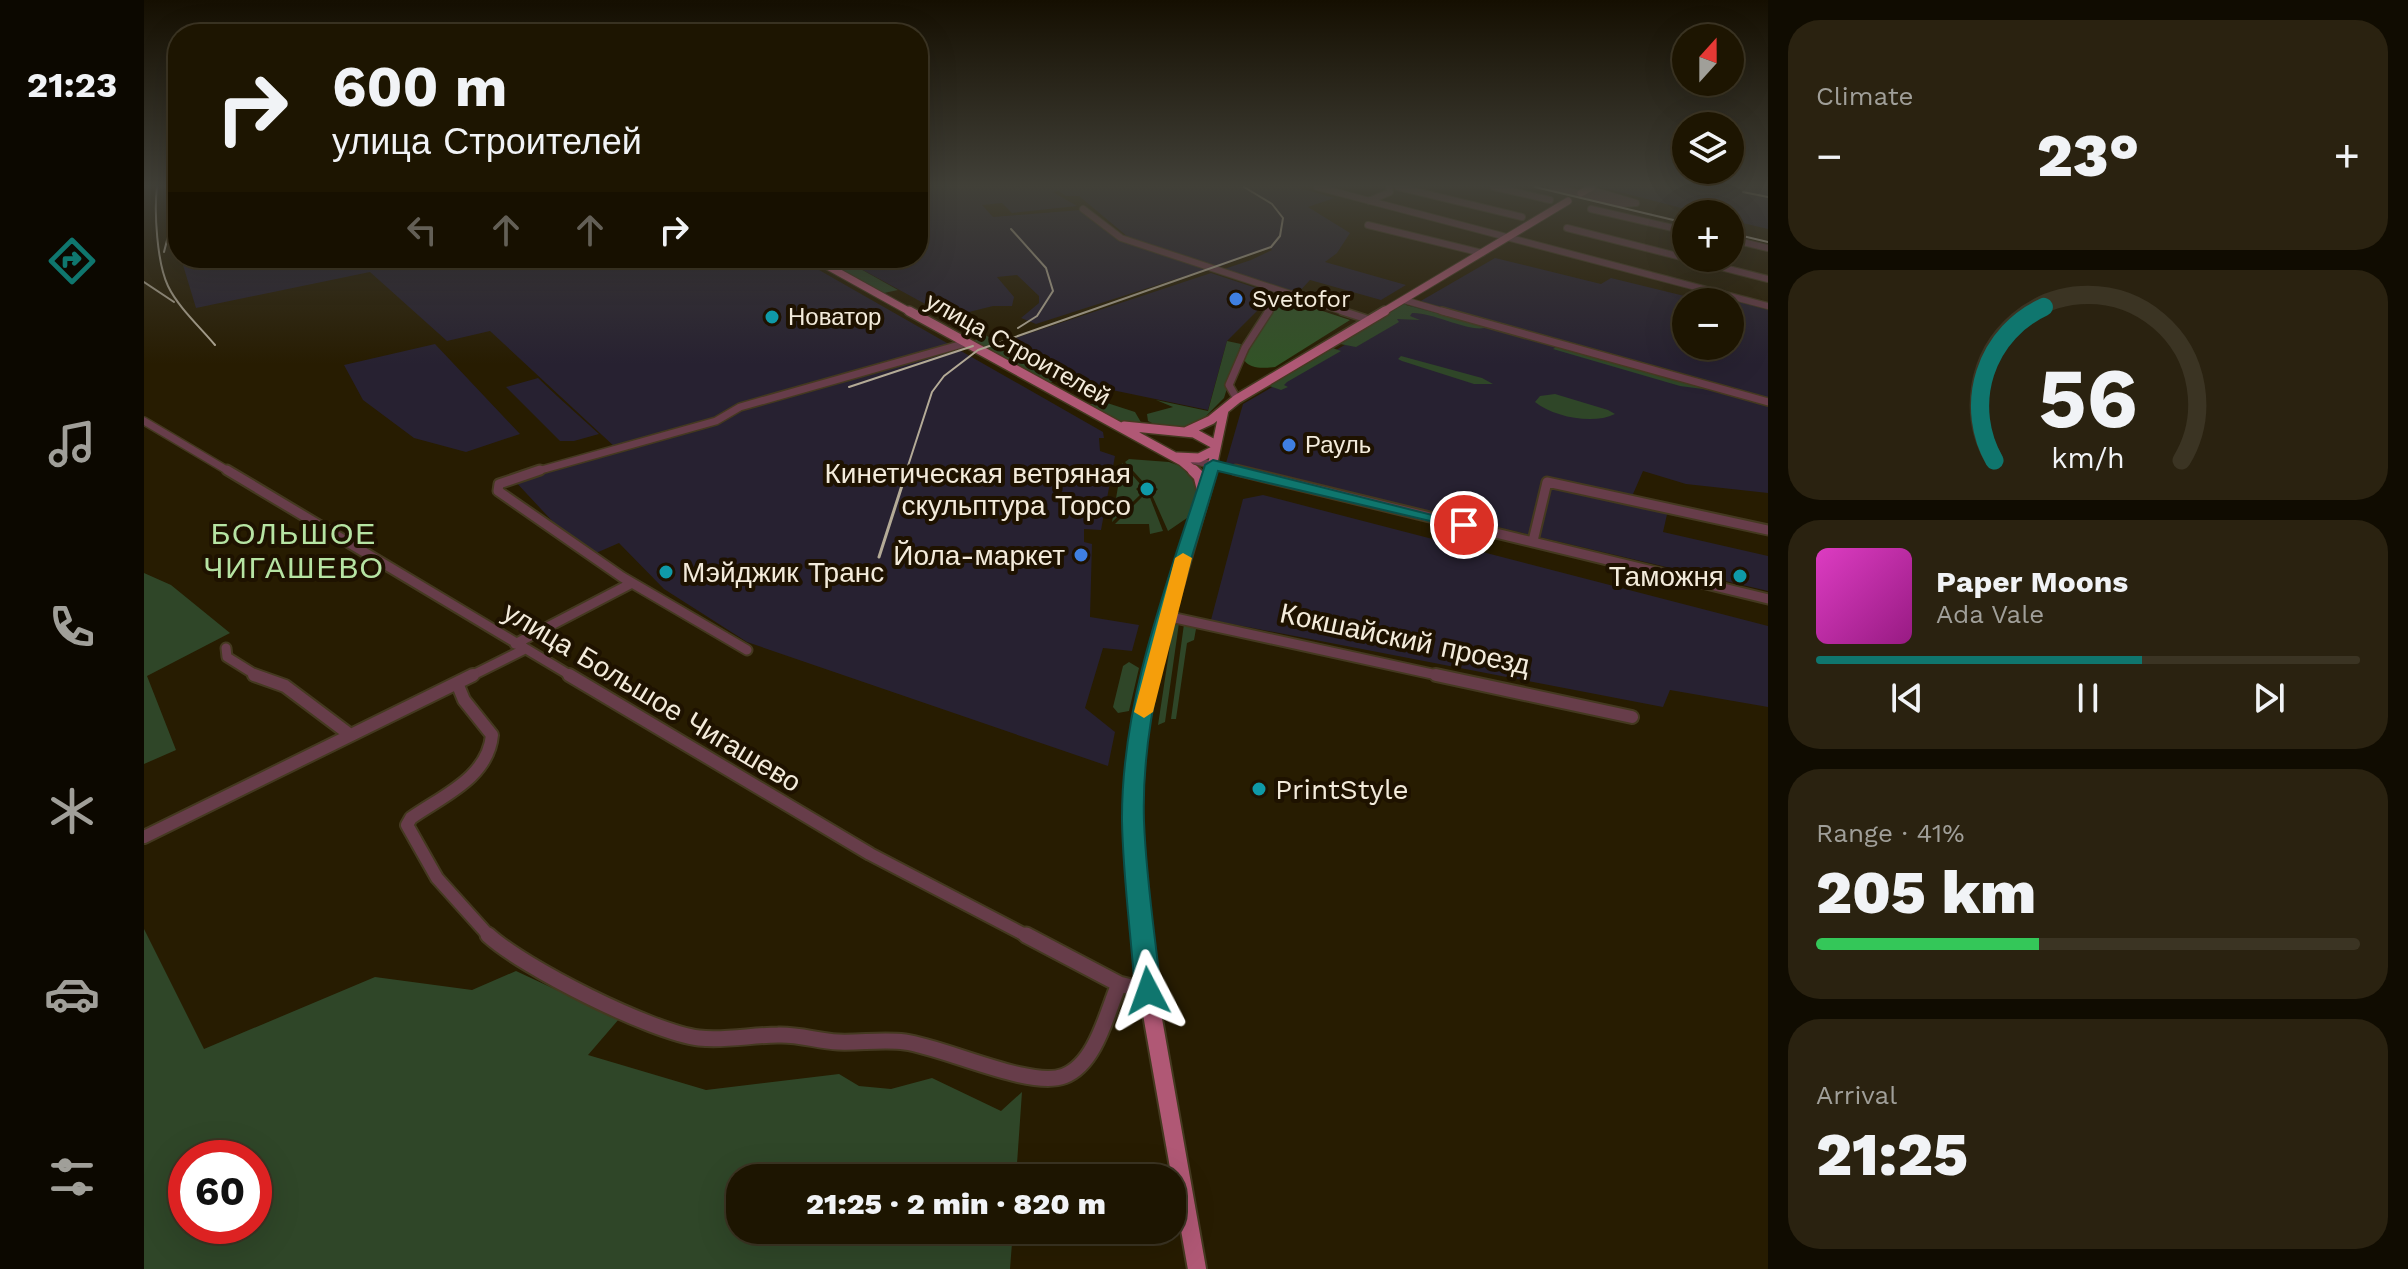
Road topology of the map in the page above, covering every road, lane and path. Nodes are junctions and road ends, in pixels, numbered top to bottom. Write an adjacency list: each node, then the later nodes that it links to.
1 (1146, 246): 9 (street)
2 (1454, 246): 6 (street)
3 (1493, 246): 6 (main road)
4 (1543, 246): 11 (street)
5 (1639, 246): 8 (street)
6 (1482, 253): 10 (main road)
7 (831, 268): 13 (main road, улица Строителей)
8 (1768, 279)
9 (1282, 292): 12 (street); 14 (street)
10 (1404, 300): 12 (main road); 15 (street)
11 (1768, 306)
12 (1370, 320): 14 (main road)
13 (966, 343): 18 (main road, улица Строителей); 27 (street)
14 (1237, 399): 16 (main road)
15 (1768, 402)
16 (1224, 410): 19 (main road); 20 (main road)
17 (144, 421): 30 (street, улица Большое Чигашево)
18 (1113, 424): 19 (main road); 21 (main road, улица Строителей)
19 (1182, 432): 20 (main road); 21 (main road)
20 (1216, 447): 22 (main road); 23 (main road)
21 (1162, 450): 22 (main road, улица Строителей)
22 (1178, 457): 23 (street); 24 (main road, улица Строителей)
23 (1213, 465): 24 (main road); 26 (street)
24 (1204, 495): 29 (main road)
25 (1768, 530): 26 (street)
26 (1533, 541): 28 (street)
27 (632, 583): 30 (street); 32 (street)
28 (1768, 599)
29 (1166, 616): 34 (street, Кокшайский проезд); 38 (main road)
30 (520, 647): 33 (street); 37 (street, улица Большое Чигашево)
31 (226, 648): 35 (street)
32 (747, 650)
33 (457, 683): 35 (street); 37 (street)
34 (1632, 717)
35 (349, 734): 36 (street)
36 (144, 837)
37 (1119, 984): 38 (street, улица Большое Чигашево)
38 (1148, 991): 39 (main road)
39 (1197, 1269)

